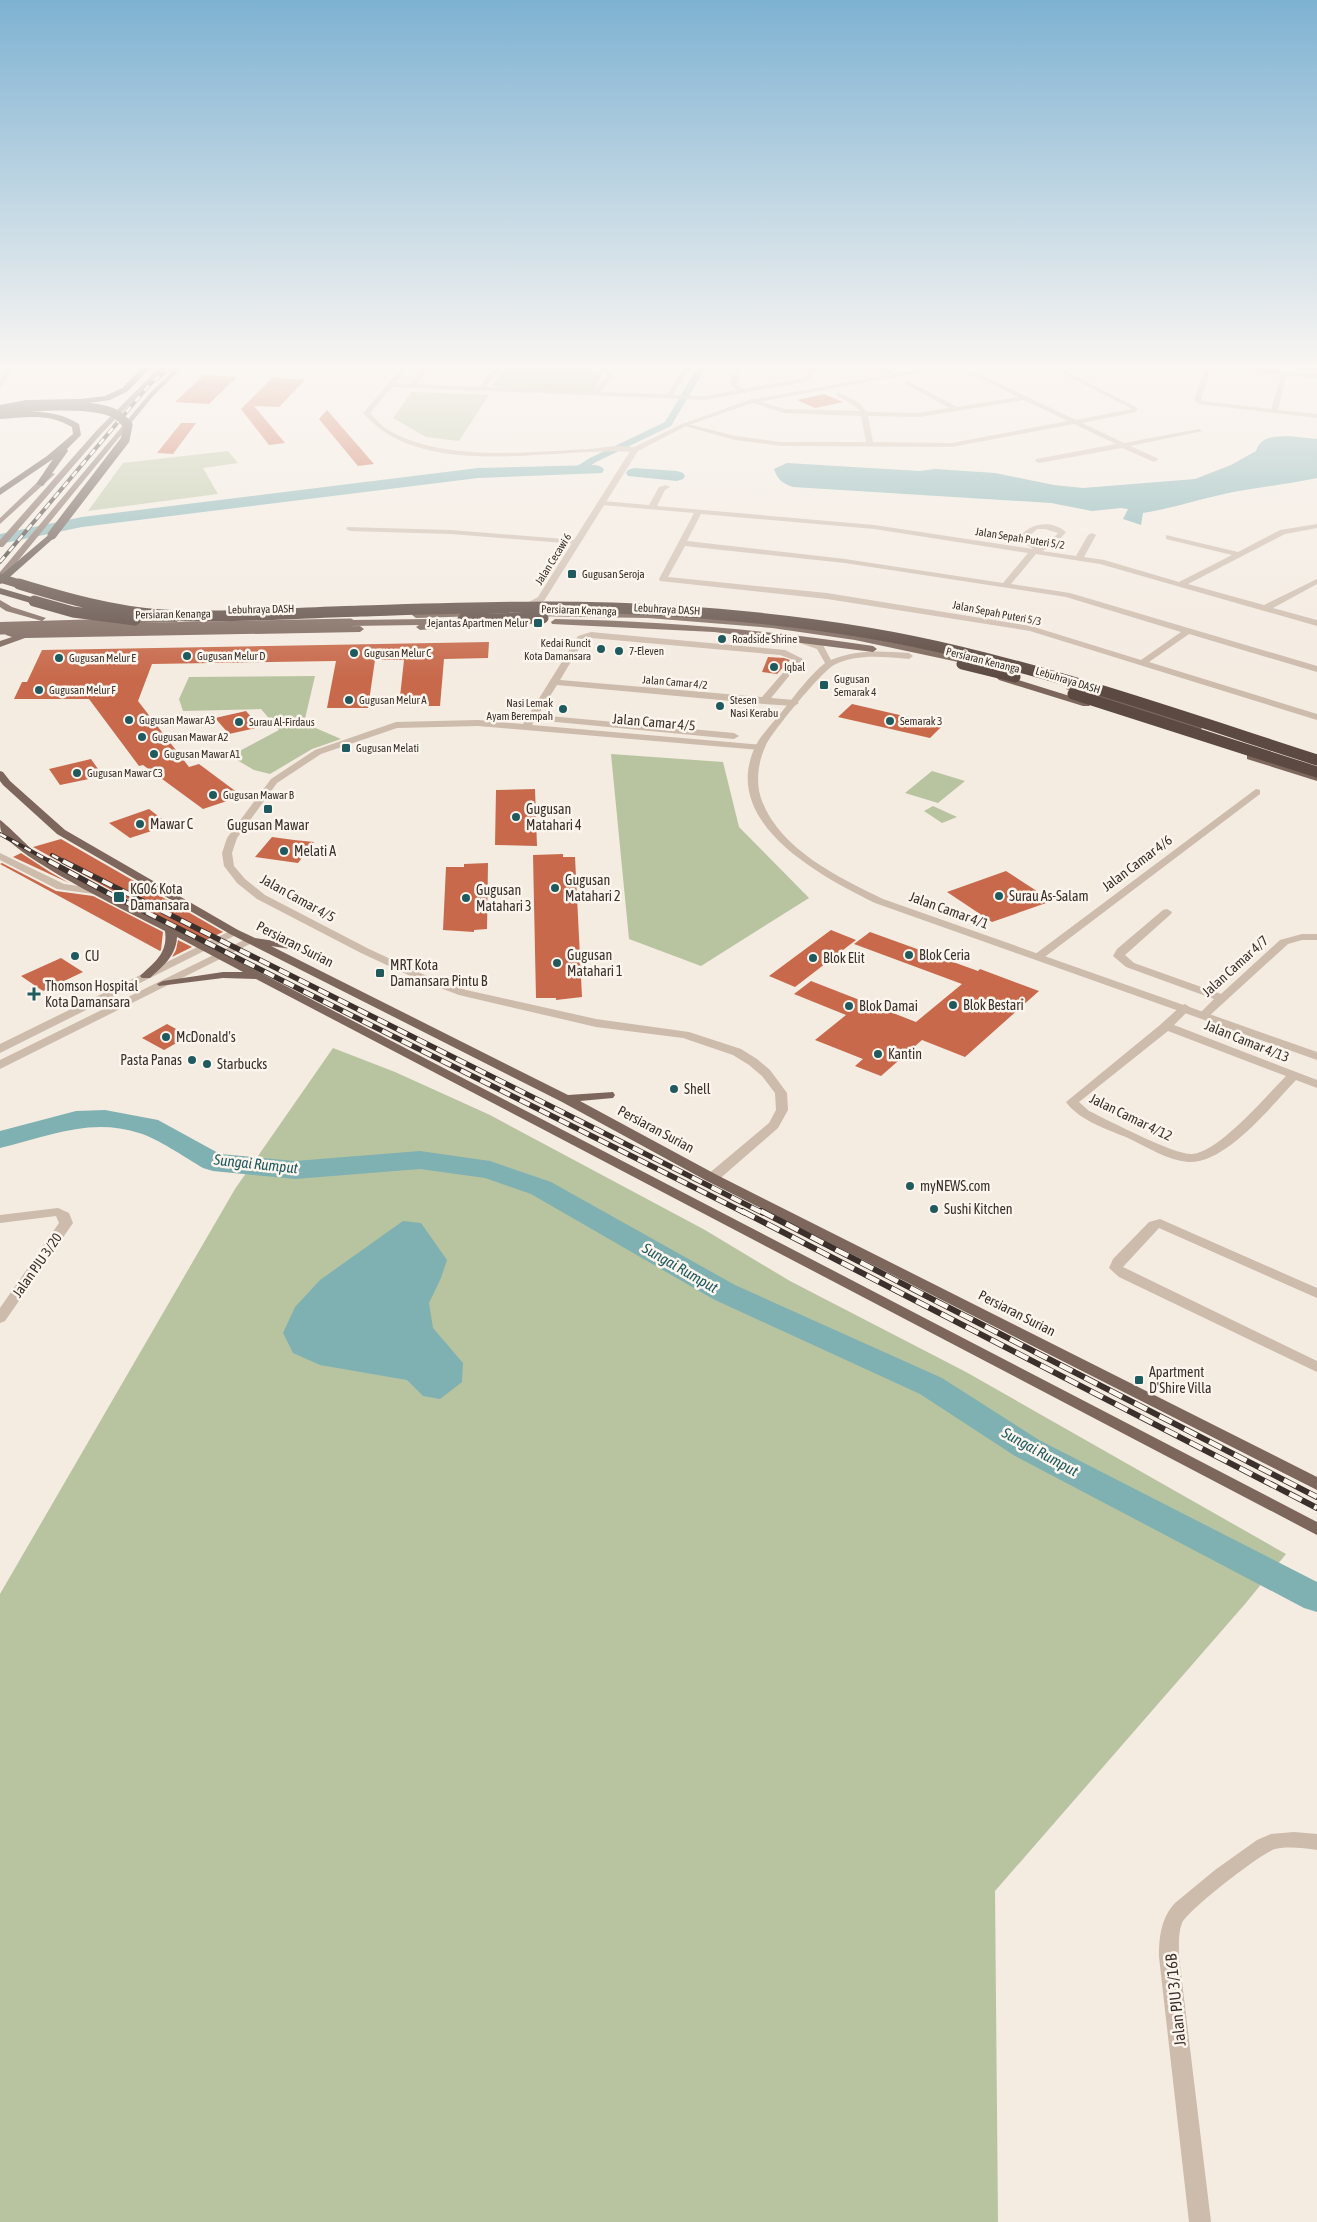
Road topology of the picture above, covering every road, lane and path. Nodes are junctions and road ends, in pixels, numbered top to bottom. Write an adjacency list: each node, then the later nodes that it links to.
1 (28, 471): 10 (highway)
2 (50, 471): 8 (highway)
3 (55, 471): 8 (main road)
4 (65, 471): 21 (main road)
5 (88, 471): 25 (main road)
6 (101, 471): 25 (highway, bridge)
7 (622, 471): 11 (street, Jalan Cecawi 6)
8 (40, 484): 14 (main road)
9 (666, 487): 12 (street)
10 (0, 492)
11 (602, 503): 12 (street, Jalan Sepah Puteri 5/2); 19 (street, Jalan Cecawi 6)
12 (652, 507): 13 (street, Jalan Sepah Puteri 5/2)
13 (699, 511): 20 (street); 22 (street, Jalan Sepah Puteri 5/2)
14 (0, 522)
15 (1317, 526): 23 (street)
16 (350, 529): 19 (street)
17 (1092, 535): 24 (street)
18 (1169, 536): 23 (street)
19 (577, 542): 30 (street, Jalan Cecawi 6)
20 (682, 543): 28 (street, Jalan Sepah Puteri 5/3); 47 (street, Jalan Sepah Puteri 5/3)
21 (1, 544)
22 (1037, 550): 24 (street, Jalan Sepah Puteri 5/2); 28 (street)
23 (1236, 554): 27 (street)
24 (1079, 558): 27 (street, Jalan Sepah Puteri 5/2)
25 (0, 579): 59 (highway, Lebuhraya DASH, bridge)
26 (1317, 581): 32 (street)
27 (1181, 584): 32 (street, Jalan Sepah Puteri 5/2)
28 (1005, 585): 41 (street, Jalan Sepah Puteri 5/3)
29 (0, 590): 61 (highway, Lebuhraya DASH, bridge)
30 (541, 599): 33 (street); 34 (street)
31 (0, 603): 36 (main road)
32 (1266, 608): 37 (street, Jalan Sepah Puteri 5/2)
33 (585, 613): 34 (main road, Persiaran Kenanga); 57 (main road, Persiaran Kenanga)
34 (498, 614): 36 (main road, Persiaran Kenanga)
35 (480, 622): 40 (main road, Persiaran Kenanga, bridge); 42 (main road); 43 (main road, Persiaran Kenanga)
36 (72, 623): 38 (main road)
37 (1317, 623)
38 (16, 624): 39 (main road); 42 (main road)
39 (0, 625)
40 (0, 630)
41 (1188, 631): 47 (street); 48 (street, Jalan Sepah Puteri 5/3)
42 (26, 636): 44 (main road)
43 (794, 638): 45 (main road, Persiaran Kenanga); 46 (street)
44 (0, 644)
45 (909, 656): 46 (street); 54 (main road, Persiaran Kenanga)
46 (829, 663): 51 (street, Jalan Camar 4/1)
47 (1141, 664): 53 (street, Jalan Sepah Puteri 5/3)
48 (1317, 669)
49 (554, 682): 50 (street, Jalan Camar 4/2); 50 (street); 52 (street)
50 (764, 701): 51 (street, Jalan Camar 4/2)
51 (794, 703): 58 (street, Jalan Camar 4/1)
52 (533, 717): 55 (street); 56 (street)
53 (1317, 717)
54 (1138, 720): 61 (main road); 63 (main road, Persiaran Kenanga)
55 (526, 727): 58 (street, Jalan Camar 4/5); 91 (street, Jalan Camar 4/5)
56 (746, 737)
57 (1237, 739): 59 (main road); 60 (main road, Persiaran Kenanga)
58 (760, 747): 76 (street, Jalan Camar 4/1)
59 (1317, 760)
60 (1317, 765)
61 (1317, 773)
62 (0, 774): 70 (main road, Persiaran Surian)
63 (1317, 778)
64 (1256, 792): 76 (street, Jalan Camar 4/6)
65 (0, 823): 67 (main road)
66 (0, 856): 67 (street)
67 (101, 892): 69 (main road)
68 (1167, 912): 80 (street)
69 (170, 928): 73 (main road); 77 (main road)
70 (234, 932): 72 (main road, Persiaran Surian); 73 (street)
71 (1317, 936): 80 (street, Jalan Camar 4/7)
72 (250, 940): 74 (main road); 75 (street); 90 (main road, Persiaran Surian)
73 (203, 948): 75 (main road); 77 (street)
74 (303, 948)
75 (219, 956): 78 (main road); 79 (street)
76 (1038, 957): 81 (street, Jalan Camar 4/1)
77 (146, 976): 84 (street)
78 (261, 977): 79 (main road); 97 (main road)
79 (164, 984): 86 (street)
80 (1222, 998): 82 (street, Jalan Camar 4/7)
81 (1185, 1008): 82 (street, Jalan Camar 4/1); 83 (street, Jalan Camar 4/12)
82 (1204, 1015): 85 (street, Jalan Camar 4/1)
83 (1166, 1026): 87 (street, Jalan Camar 4/13); 87 (street, Jalan Camar 4/12)
84 (0, 1049)
85 (1317, 1056)
86 (0, 1065)
87 (1293, 1076): 88 (street, Jalan Camar 4/13)
88 (1317, 1084)
89 (609, 1095): 90 (main road)
90 (566, 1099): 91 (main road, Persiaran Surian)
91 (712, 1178): 96 (main road, Persiaran Surian)
92 (0, 1219): 94 (street, Jalan PJU 3/20)
93 (1317, 1293): 95 (street)
94 (0, 1318)
95 (1317, 1367)
96 (1317, 1484)
97 (1317, 1529)
98 (1317, 1842): 99 (street, Jalan PJU 3/16B)
99 (1200, 2222)

